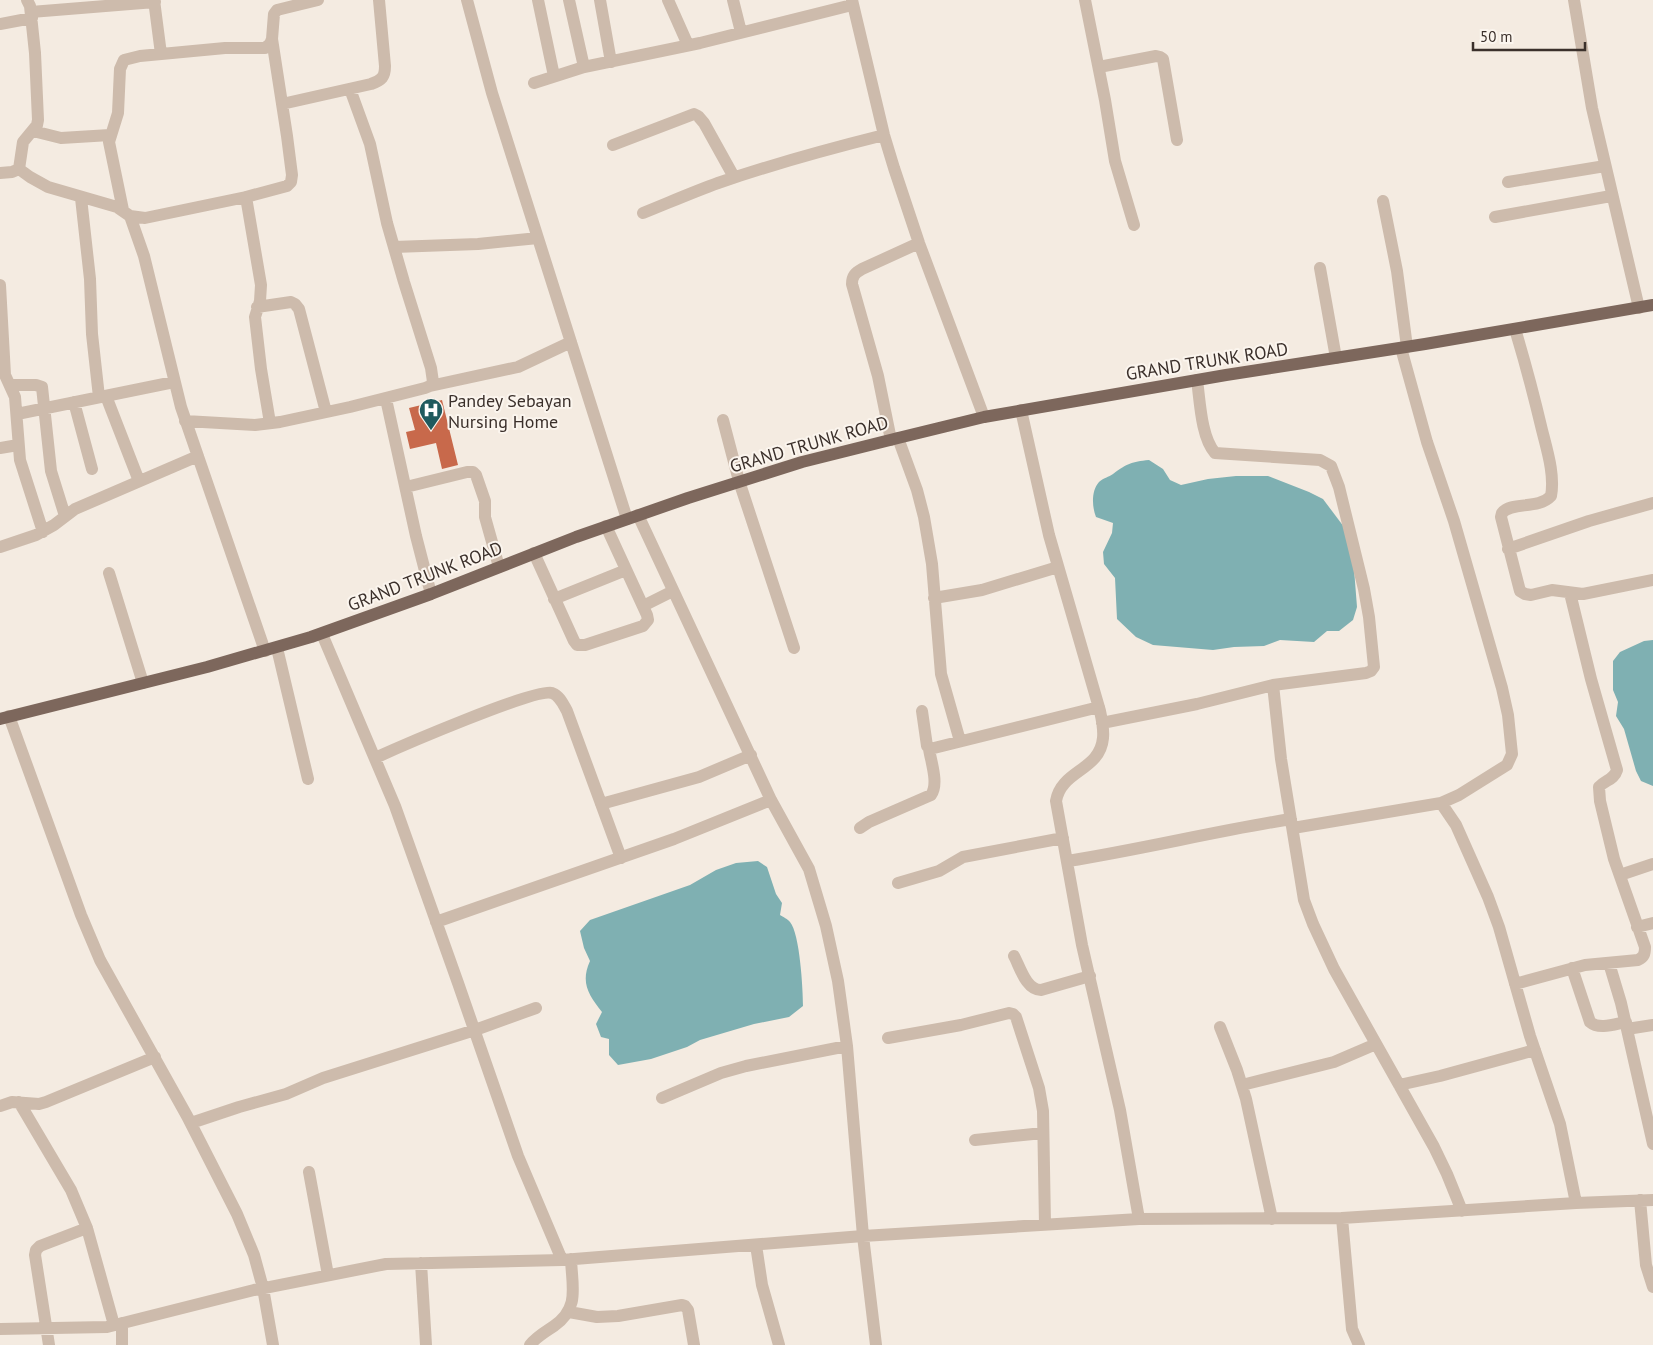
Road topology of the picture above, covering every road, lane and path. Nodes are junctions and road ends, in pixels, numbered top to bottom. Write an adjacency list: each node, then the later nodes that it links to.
1 (318, 0): 17 (street)
2 (378, 0): 25 (street)
3 (466, 0): 45 (street)
4 (538, 0): 23 (street)
5 (569, 0): 22 (street)
6 (600, 0): 20 (street)
7 (668, 0): 18 (street)
8 (733, 0): 16 (street)
9 (1085, 0): 21 (street)
10 (1574, 0): 32 (street)
11 (155, 1): 13 (street); 19 (street)
12 (852, 2): 16 (street); 29 (street)
13 (114, 3): 14 (street)
14 (30, 10): 15 (street); 27 (street)
15 (0, 24)
16 (741, 32): 18 (street)
17 (272, 39): 19 (street); 26 (street)
18 (688, 45): 20 (street)
19 (161, 54): 28 (street)
20 (611, 62): 22 (street)
21 (1099, 67): 30 (street); 44 (street)
22 (584, 68): 23 (street)
23 (554, 76): 24 (street)
24 (534, 83)
25 (350, 89): 26 (street); 47 (street)
26 (282, 104): 38 (street)
27 (33, 131): 28 (street); 33 (street)
28 (110, 135): 41 (street)
29 (884, 135): 35 (street); 46 (street)
30 (1177, 140)
31 (613, 145): 35 (street)
32 (1605, 166): 36 (street); 37 (street)
33 (19, 169): 34 (street); 39 (street)
34 (0, 173)
35 (734, 178): 42 (street)
36 (1508, 182)
37 (1612, 196): 43 (street); 52 (street)
38 (246, 197): 41 (street); 51 (street)
39 (81, 198): 41 (street); 62 (street)
40 (1383, 201): 56 (street)
41 (127, 213): 59 (street)
42 (643, 213)
43 (1495, 217)
44 (1134, 225)
45 (538, 238): 47 (street); 55 (street)
46 (919, 243): 69 (street); 73 (street)
47 (394, 247): 61 (street)
48 (1320, 268): 57 (street)
49 (0, 285): 54 (street)
50 (1653, 305): 52 (main road, GRAND TRUNK ROAD)
51 (257, 307): 67 (street); 72 (street)
52 (1639, 308): 53 (main road, GRAND TRUNK ROAD)
53 (1515, 329): 56 (main road, GRAND TRUNK ROAD); 87 (street)
54 (1, 337): 60 (street)
55 (571, 342): 61 (street); 83 (street)
56 (1404, 347): 57 (main road, GRAND TRUNK ROAD); 115 (street)
57 (1336, 358): 58 (main road, GRAND TRUNK ROAD)
58 (1197, 380): 66 (main road, GRAND TRUNK ROAD); 104 (street)
59 (174, 382): 62 (street); 71 (street)
60 (10, 385): 65 (street); 68 (street)
61 (430, 386): 63 (street)
62 (103, 397): 64 (street); 78 (street)
63 (386, 398): 67 (street); 80 (street)
64 (74, 402): 65 (street); 77 (street)
65 (44, 409): 68 (street); 82 (street)
66 (1022, 410): 69 (main road, GRAND TRUNK ROAD); 90 (street)
67 (326, 412): 72 (street)
68 (16, 414): 74 (street)
69 (984, 417): 73 (main road, GRAND TRUNK ROAD)
70 (724, 420): 79 (street)
71 (185, 422): 72 (street); 76 (street)
72 (270, 423)
73 (894, 439): 79 (main road, GRAND TRUNK ROAD); 97 (street)
74 (18, 445): 75 (street); 85 (street)
75 (0, 448)
76 (198, 456): 78 (street); 102 (street)
77 (92, 469)
78 (140, 481): 82 (street)
79 (739, 482): 83 (main road, GRAND TRUNK ROAD); 101 (street)
80 (406, 487): 89 (street); 96 (street)
81 (1653, 504): 87 (street)
82 (65, 516): 85 (street)
83 (632, 517): 84 (main road, GRAND TRUNK ROAD); 94 (street)
84 (606, 526): 88 (main road, GRAND TRUNK ROAD); 91 (street)
85 (43, 532): 86 (street)
86 (0, 547)
87 (1508, 549): 95 (street)
88 (534, 553): 89 (main road, GRAND TRUNK ROAD); 98 (street)
89 (499, 567): 96 (main road, GRAND TRUNK ROAD)
90 (1058, 567): 97 (street); 105 (street)
91 (626, 570): 98 (street); 99 (street)
92 (109, 573): 103 (street)
93 (1653, 580): 95 (street)
94 (674, 591): 99 (street); 111 (street)
95 (1570, 593): 123 (street)
96 (431, 594): 100 (main road, GRAND TRUNK ROAD)
97 (934, 598): 109 (street)
98 (554, 599): 99 (street)
99 (643, 606)
100 (322, 634): 102 (main road, GRAND TRUNK ROAD); 112 (street)
101 (794, 648)
102 (271, 649): 103 (main road, GRAND TRUNK ROAD); 113 (street)
103 (143, 683): 107 (main road, GRAND TRUNK ROAD)
104 (1273, 686): 108 (street); 117 (street)
105 (1099, 707): 108 (street); 109 (street)
106 (922, 711): 110 (street)
107 (5, 718): 142 (street)
108 (1102, 723): 119 (street)
109 (960, 741): 110 (street)
110 (929, 749): 118 (street)
111 (751, 755): 114 (street); 116 (street)
112 (374, 758): 116 (street); 125 (street)
113 (308, 779)
114 (771, 800): 120 (street); 140 (street)
115 (1441, 803): 117 (street); 132 (street)
116 (601, 804): 120 (street)
117 (1292, 823): 121 (street); 139 (street)
118 (860, 828)
119 (1063, 838): 121 (street); 124 (street)
120 (621, 858): 125 (street)
121 (1068, 861): 131 (street)
122 (1653, 864): 123 (street)
123 (1620, 875): 127 (street)
124 (898, 883)
125 (436, 922): 137 (street)
126 (1653, 923): 127 (street)
127 (1637, 927): 129 (street)
128 (1014, 956): 131 (street)
129 (1609, 963): 130 (street); 135 (street)
130 (1572, 968): 132 (street); 135 (street)
131 (1090, 976): 159 (street)
132 (1515, 984): 141 (street)
133 (536, 1008): 137 (street)
134 (1653, 1025): 135 (street)
135 (1626, 1026): 147 (street)
136 (1220, 1027): 143 (street)
137 (475, 1030): 149 (street); 164 (street)
138 (888, 1038): 150 (street)
139 (1376, 1044): 143 (street); 144 (street)
140 (847, 1046): 145 (street); 162 (street)
141 (1535, 1050): 144 (street); 155 (street)
142 (155, 1057): 146 (street); 149 (street)
143 (1242, 1084): 157 (street)
144 (1399, 1085): 156 (street)
145 (662, 1098)
146 (19, 1102): 148 (street); 161 (street)
147 (1648, 1103): 152 (street)
148 (0, 1106)
149 (191, 1123): 168 (street)
150 (1043, 1133): 151 (street); 160 (street)
151 (975, 1140)
152 (1653, 1144)
153 (309, 1172): 166 (street)
154 (1647, 1200): 155 (street); 167 (street)
155 (1576, 1203): 156 (street)
156 (1462, 1211): 158 (street)
157 (1272, 1218): 158 (street); 159 (street)
158 (1342, 1218): 173 (street)
159 (1139, 1220): 160 (street)
160 (1045, 1225): 162 (street)
161 (87, 1228): 170 (street); 171 (street)
162 (863, 1236): 163 (street); 181 (street)
163 (756, 1245): 164 (street); 180 (street)
164 (566, 1260): 165 (street); 169 (street)
165 (421, 1263): 166 (street); 177 (street)
166 (328, 1275): 168 (street)
167 (1653, 1287)
168 (263, 1288): 170 (street); 176 (street)
169 (569, 1312): 178 (street); 179 (street)
170 (118, 1324): 171 (street); 175 (street)
171 (47, 1328): 172 (street); 174 (street)
172 (0, 1329)
173 (1357, 1344)
174 (48, 1345)
175 (122, 1345)
176 (273, 1345)
177 (426, 1345)
178 (530, 1345)
179 (694, 1345)
180 (779, 1345)
181 (876, 1345)

